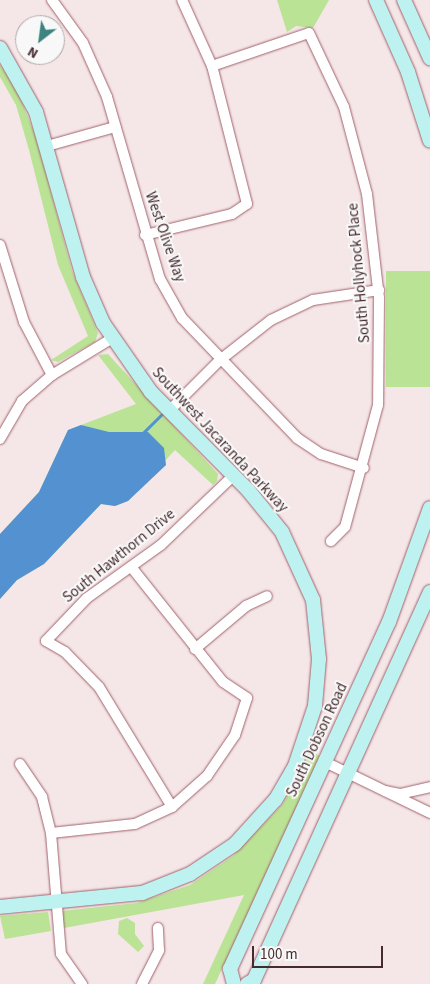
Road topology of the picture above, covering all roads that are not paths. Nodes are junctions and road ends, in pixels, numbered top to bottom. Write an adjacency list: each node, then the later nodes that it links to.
1 (52, 0): 8 (street, West Olive Way)
2 (182, 0): 7 (street)
3 (376, 0): 9 (main road)
4 (404, 0): 6 (main road)
5 (0, 48): 10 (main road, Southwest Jacaranda Parkway)
6 (430, 58)
7 (212, 66): 11 (street); 15 (street, South Hollyhock Place)
8 (115, 127): 10 (street); 11 (street, West Olive Way)
9 (430, 141)
10 (48, 146): 16 (main road, Southwest Jacaranda Parkway)
11 (145, 235): 17 (street, West Olive Way)
12 (0, 245): 13 (street)
13 (10, 286): 14 (street); 18 (street)
14 (0, 289)
15 (379, 290): 17 (street); 21 (street, South Hollyhock Place)
16 (111, 339): 18 (street); 19 (main road, Southwest Jacaranda Parkway)
17 (220, 360): 19 (street); 21 (street, West Olive Way)
18 (52, 375): 20 (street)
19 (169, 411): 22 (main road, Southwest Jacaranda Parkway)
20 (0, 439)
21 (364, 468): 24 (street, South Hollyhock Place)
22 (234, 475): 25 (street, South Hawthorn Drive); 37 (main road, Southwest Jacaranda Parkway)
23 (430, 508): 29 (main road, South Dobson Road)
24 (331, 541)
25 (132, 568): 28 (street); 34 (street, South Hawthorn Drive)
26 (430, 592): 31 (main road)
27 (267, 596): 28 (street)
28 (195, 649): 34 (street)
29 (325, 762): 31 (street); 42 (main road, South Dobson Road)
30 (20, 764): 36 (street)
31 (348, 774): 32 (street); 43 (main road)
32 (377, 788): 33 (street); 35 (street)
33 (430, 788)
34 (172, 807): 36 (street)
35 (430, 813)
36 (51, 833): 37 (street)
37 (54, 903): 38 (main road, Southwest Jacaranda Parkway); 40 (street)
38 (0, 907)
39 (158, 928): 41 (street)
40 (82, 984)
41 (142, 984)
42 (234, 984)
43 (247, 984)

